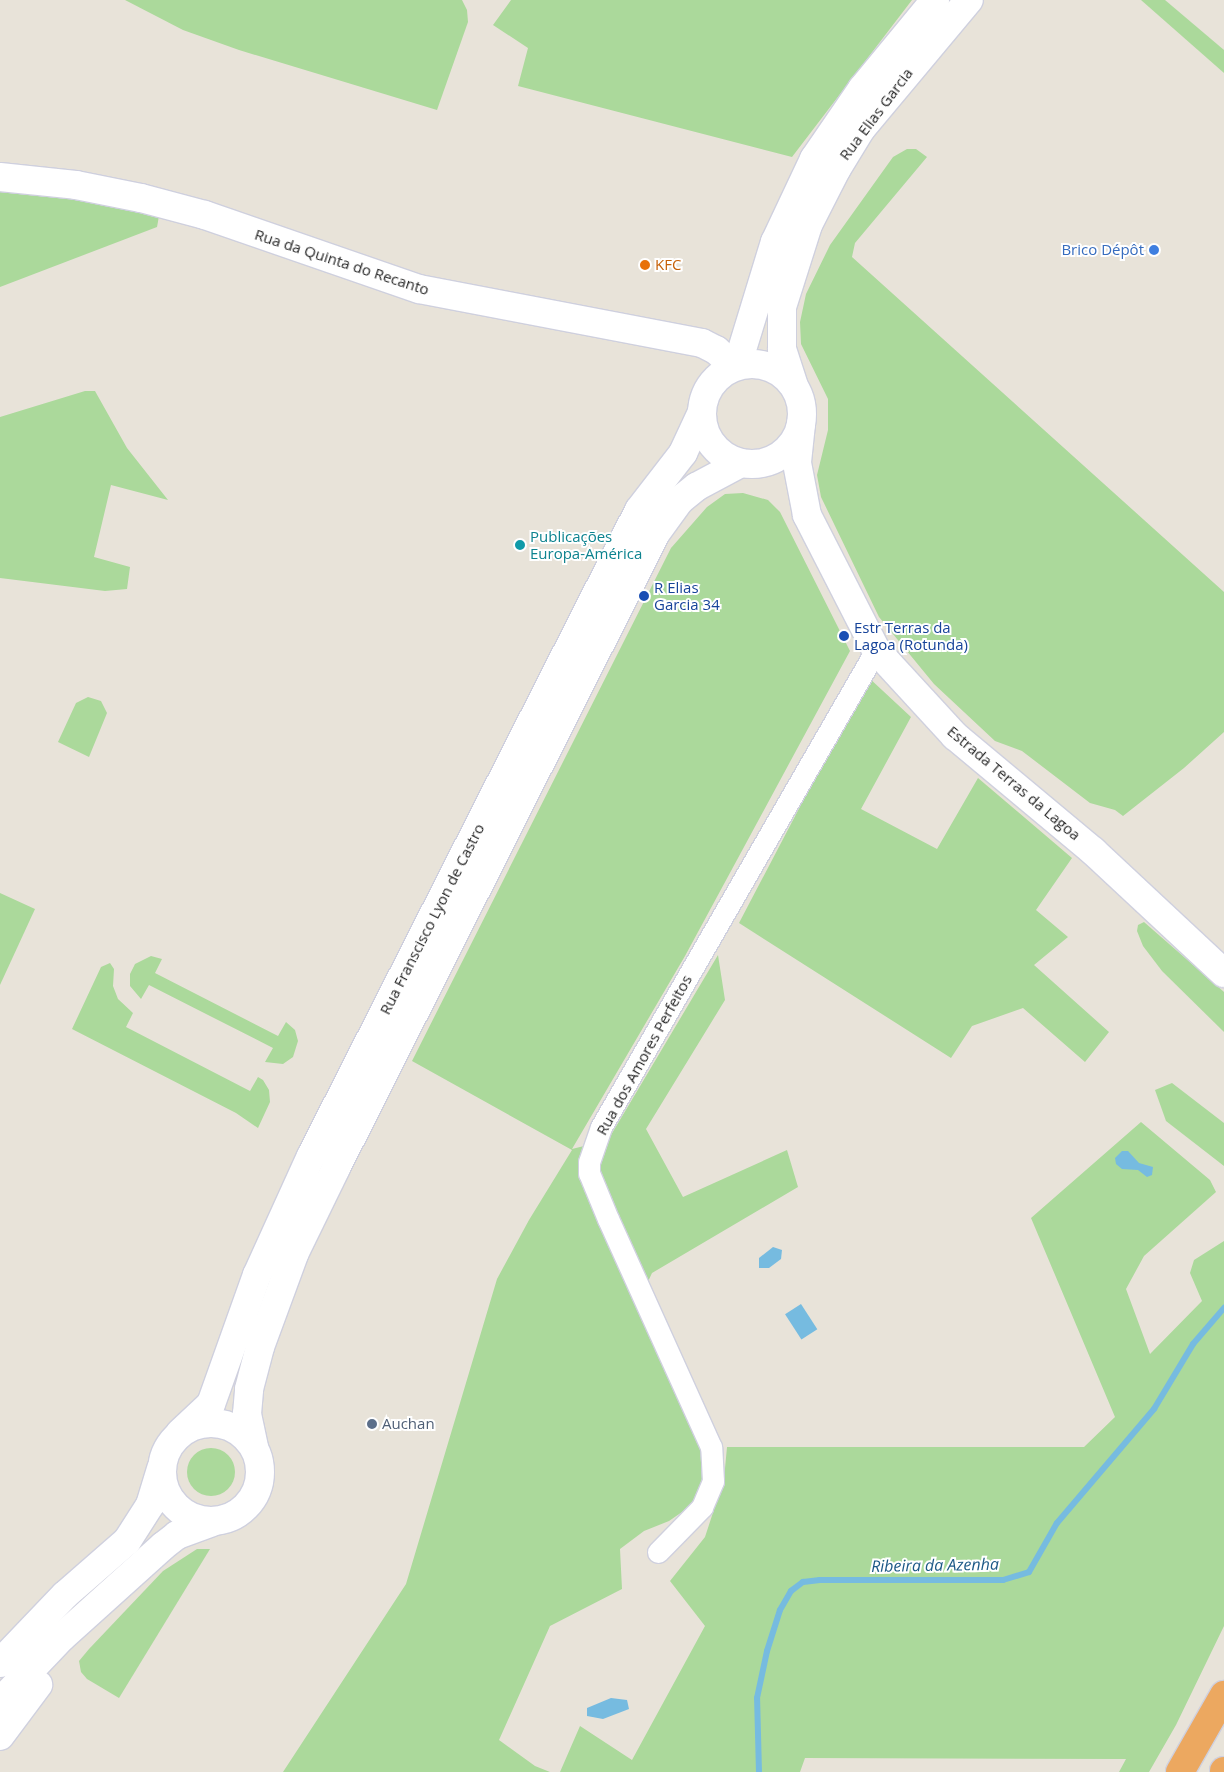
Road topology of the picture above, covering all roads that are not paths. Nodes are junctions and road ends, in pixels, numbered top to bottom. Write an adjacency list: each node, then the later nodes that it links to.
1 (935, 0): 4 (street, Rua Elias Garcia)
2 (969, 0): 8 (street, Rua Elias Garcia)
3 (0, 178): 5 (street, Rua da Quinta do Recanto)
4 (758, 301): 5 (street); 6 (street, Rua Elias Garcia)
5 (694, 341): 6 (street, Rua da Quinta do Recanto); 7 (street)
6 (736, 366): 7 (street); 8 (street)
7 (710, 386): 9 (street)
8 (794, 386): 10 (street)
9 (702, 412): 11 (street); 15 (street, Rua Franscisco Lyon de Castro)
10 (801, 424): 11 (street); 12 (street, Estrada Terras da Lagoa)
11 (744, 464): 12 (street, Estrada Terras da Lagoa); 16 (street, Rua Franscisco Lyon de Castro)
12 (807, 515): 13 (street, Estrada Terras da Lagoa)
13 (876, 650): 14 (street, Estrada Terras da Lagoa); 19 (street, Rua dos Amores Perfeitos)
14 (1224, 973)
15 (180, 1433): 16 (street); 17 (street)
16 (254, 1447): 18 (street)
17 (162, 1466): 18 (street); 21 (street)
18 (212, 1522): 20 (street)
19 (658, 1552)
20 (100, 1602): 23 (street); 24 (street)
21 (0, 1663)
22 (1224, 1695): 25 (highway)
23 (0, 1702)
24 (0, 1736)
25 (1180, 1772)

